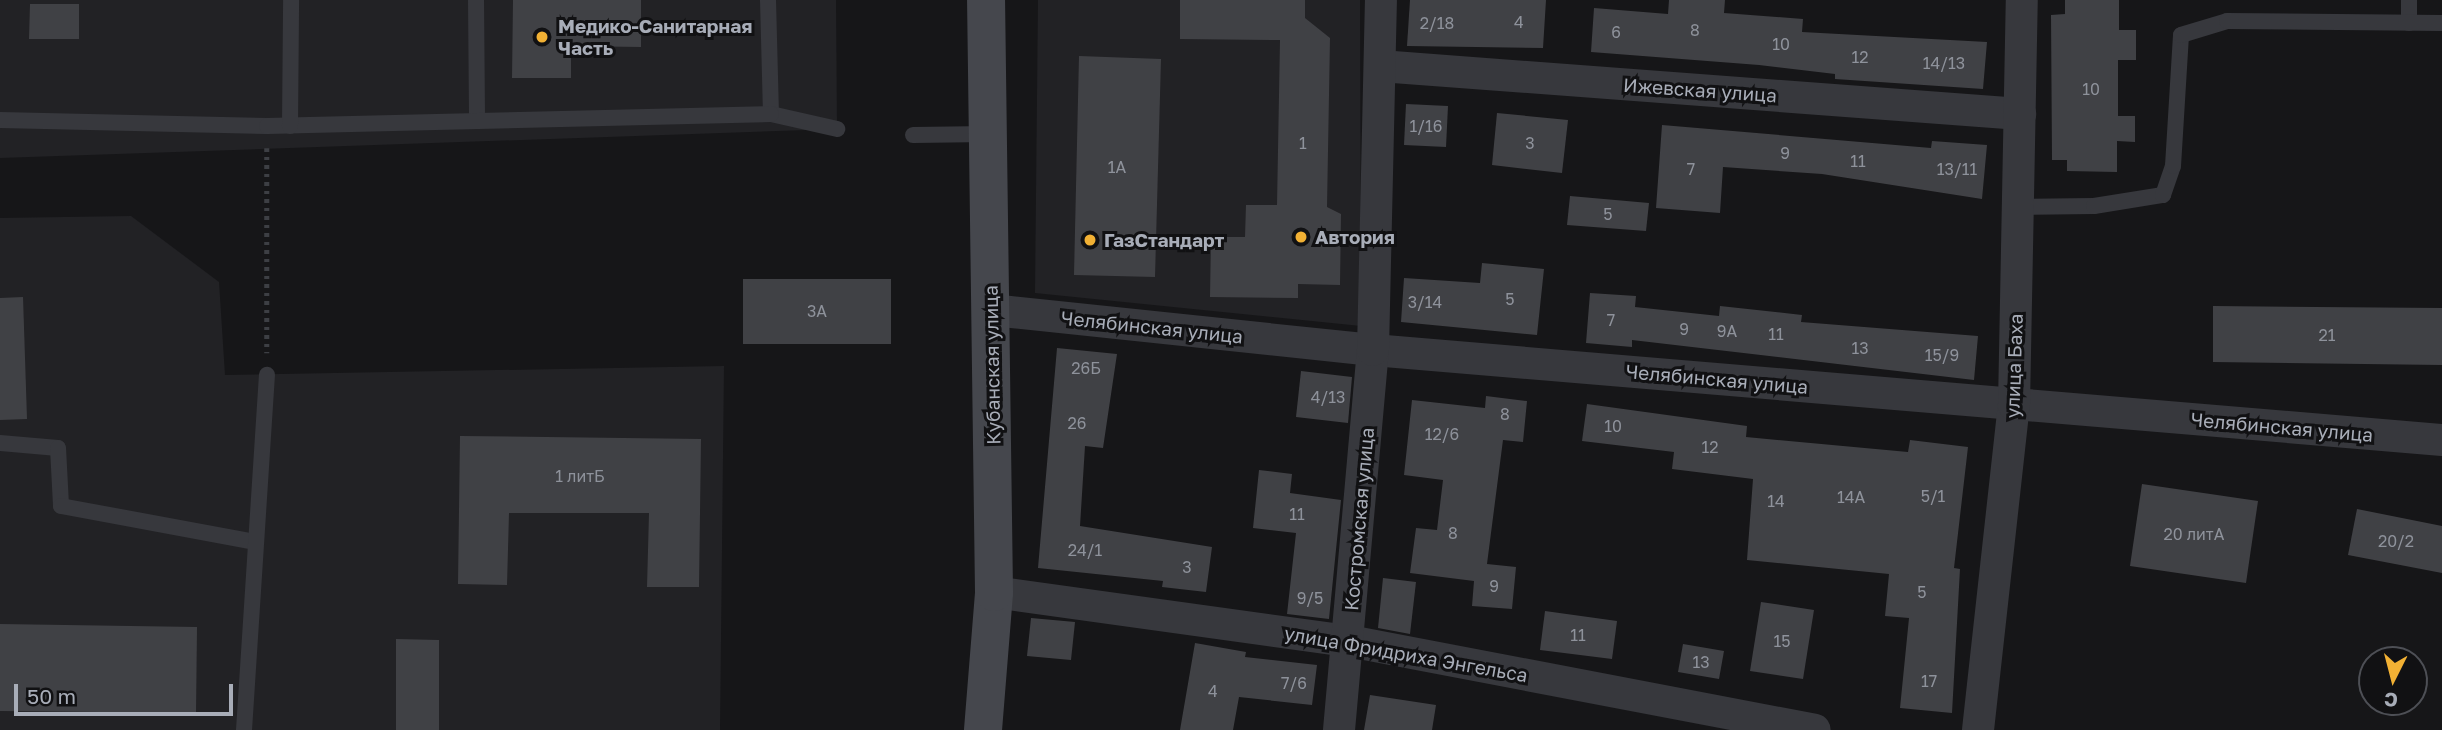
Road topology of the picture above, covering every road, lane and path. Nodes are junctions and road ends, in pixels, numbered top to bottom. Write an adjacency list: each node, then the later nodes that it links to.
1 (291, 0): 16 (lane)
2 (476, 0): 14 (lane)
3 (768, 0): 11 (lane)
4 (986, 0): 18 (main road, Кубанская улица)
5 (1381, 0): 10 (street, Костромская улица)
6 (2022, 0): 12 (street, улица Баха)
7 (2409, 0): 8 (lane)
8 (2409, 23): 9 (lane); 20 (lane)
9 (2442, 23)
10 (1380, 66): 12 (street, Ижевская улица); 22 (street, Костромская улица)
11 (771, 114): 14 (lane); 17 (lane)
12 (2020, 114): 20 (street, улица Баха)
13 (0, 120): 15 (lane)
14 (477, 121): 16 (lane)
15 (267, 126): 16 (lane); 23 (path)
16 (290, 126)
17 (837, 129)
18 (989, 134): 19 (lane); 21 (main road, Кубанская улица)
19 (913, 135)
20 (2019, 207): 24 (street, улица Баха)
21 (992, 310): 22 (street, Челябинская улица); 28 (main road, Кубанская улица)
22 (1373, 350): 24 (street, Челябинская улица); 29 (street, Костромская улица)
23 (267, 375): 27 (lane)
24 (2014, 405): 25 (street, Челябинская улица); 35 (street, улица Баха)
25 (2442, 440)
26 (0, 443): 27 (lane)
27 (256, 542): 31 (lane)
28 (994, 592): 29 (street, улица Фридриха Энгельса); 32 (main road, Кубанская улица)
29 (1349, 641): 30 (street, улица Фридриха Энгельса); 33 (street, Костромская улица)
30 (1721, 721): 34 (street, улица Фридриха Энгельса)
31 (244, 730)
32 (983, 730)
33 (1339, 730)
34 (1815, 730)
35 (1978, 730)

